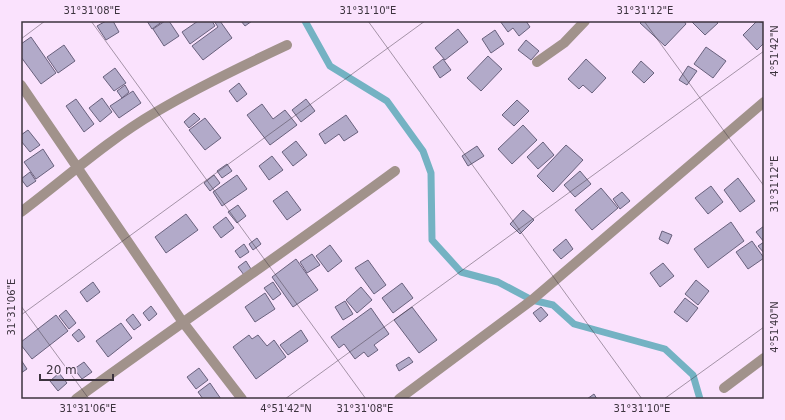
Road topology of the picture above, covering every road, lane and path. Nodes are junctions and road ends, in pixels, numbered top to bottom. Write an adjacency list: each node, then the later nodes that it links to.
1 (585, 21): 3 (street)
2 (287, 45): 6 (street)
3 (537, 62)
4 (21, 85): 6 (street)
5 (764, 102): 14 (street)
6 (78, 168): 8 (street); 9 (street)
7 (396, 171): 9 (street)
8 (21, 212)
9 (182, 321): 12 (street); 13 (street)
10 (764, 358): 11 (street)
11 (724, 388)
12 (76, 399)
13 (242, 399)
14 (399, 399)

